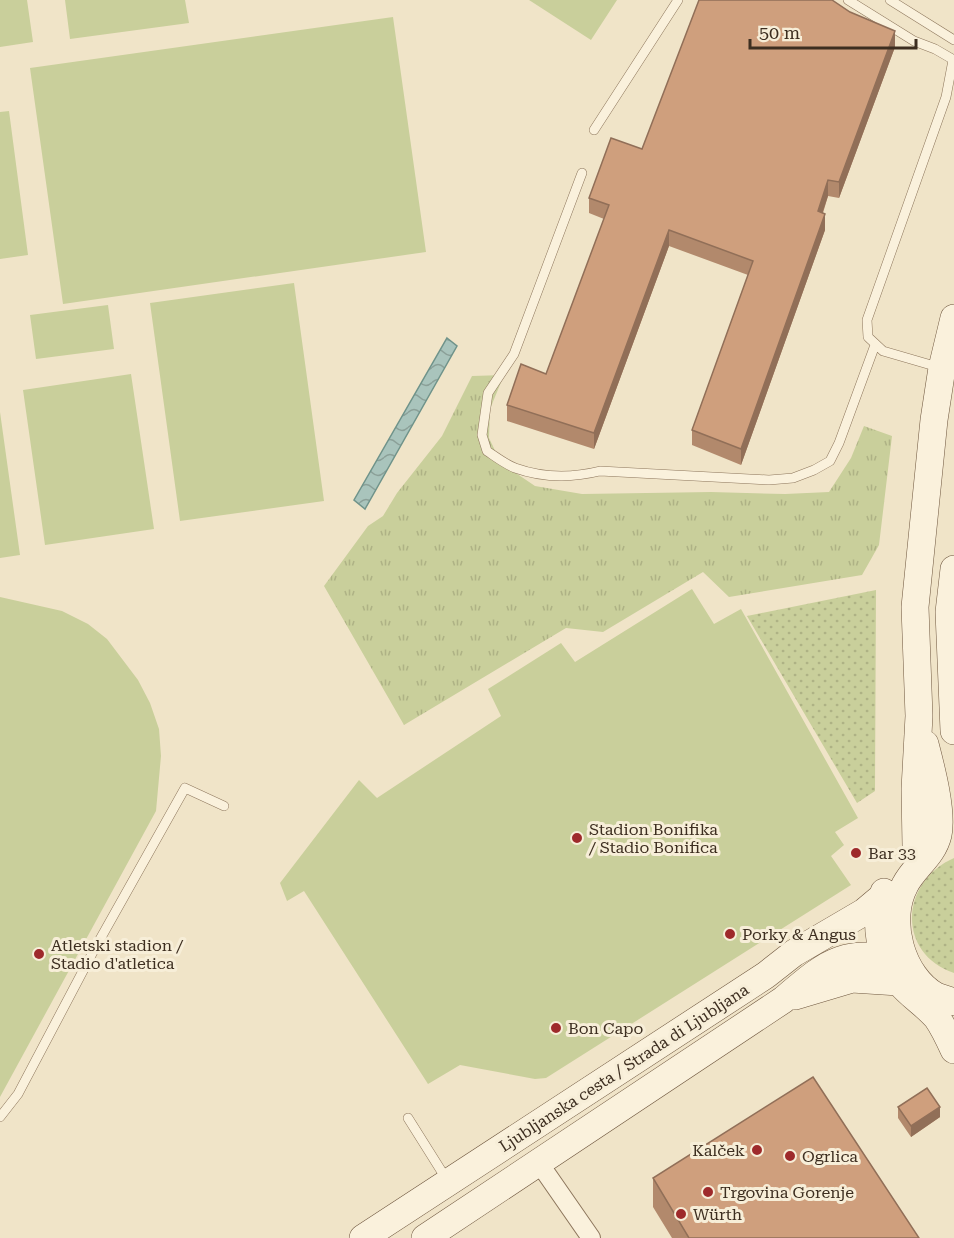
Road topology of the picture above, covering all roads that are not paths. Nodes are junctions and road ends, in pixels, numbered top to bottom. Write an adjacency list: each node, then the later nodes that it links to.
1 (678, 0): 6 (lane)
2 (848, 0): 5 (lane)
3 (890, 0): 4 (lane)
4 (954, 40)
5 (954, 60): 9 (lane)
6 (594, 130)
7 (582, 173): 9 (lane)
8 (954, 318): 10 (main road)
9 (875, 345): 10 (lane)
10 (942, 368): 15 (main road)
11 (954, 569): 12 (main road)
12 (953, 707): 13 (main road)
13 (954, 731)
14 (224, 806): 20 (lane)
15 (936, 836): 16 (main road); 17 (main road)
16 (883, 896): 17 (main road); 23 (main road, Ljubljanska cesta / Strada di Ljubljana)
17 (896, 967): 18 (main road); 19 (main road); 22 (main road, Ljubljanska cesta / Strada di Ljubljana)
18 (954, 1002)
19 (954, 1050)
20 (0, 1117)
21 (408, 1118): 23 (lane)
22 (539, 1163): 25 (main road, Ljubljanska cesta / Strada di Ljubljana); 26 (street)
23 (448, 1182): 24 (main road, Ljubljanska cesta / Strada di Ljubljana)
24 (363, 1238)
25 (425, 1238)
26 (591, 1238)

